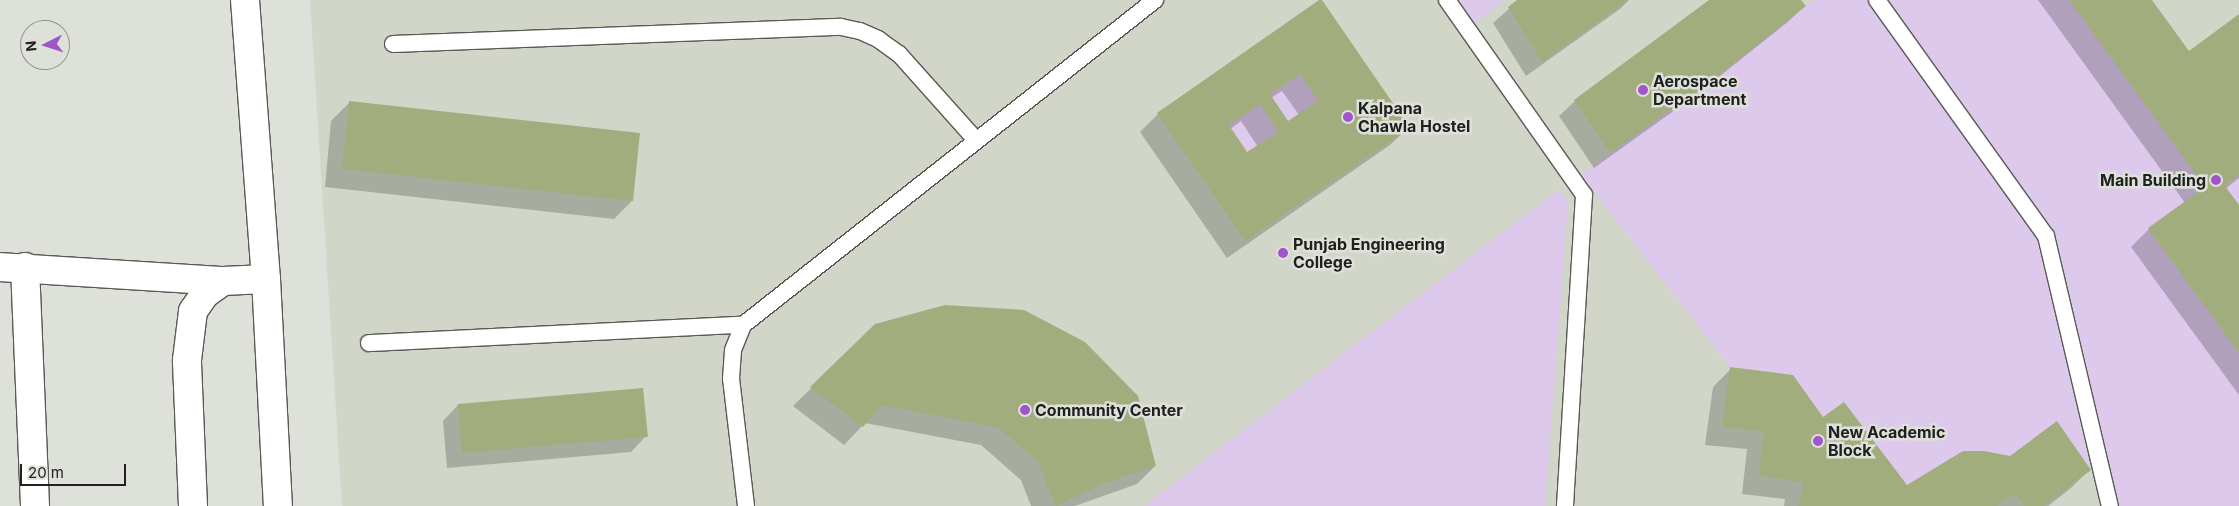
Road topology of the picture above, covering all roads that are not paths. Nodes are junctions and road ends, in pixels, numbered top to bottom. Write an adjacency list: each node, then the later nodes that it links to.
1 (245, 0): 8 (street)
2 (1155, 0): 6 (lane)
3 (1447, 0): 16 (lane)
4 (1877, 0): 17 (lane)
5 (393, 44): 6 (lane)
6 (976, 140): 10 (lane)
7 (13, 267): 9 (street); 12 (street)
8 (266, 279): 9 (street); 14 (street)
9 (223, 281): 13 (street)
10 (743, 325): 11 (lane); 15 (lane)
11 (369, 343)
12 (35, 506)
13 (193, 506)
14 (278, 506)
15 (746, 506)
16 (1564, 506)
17 (2110, 506)

